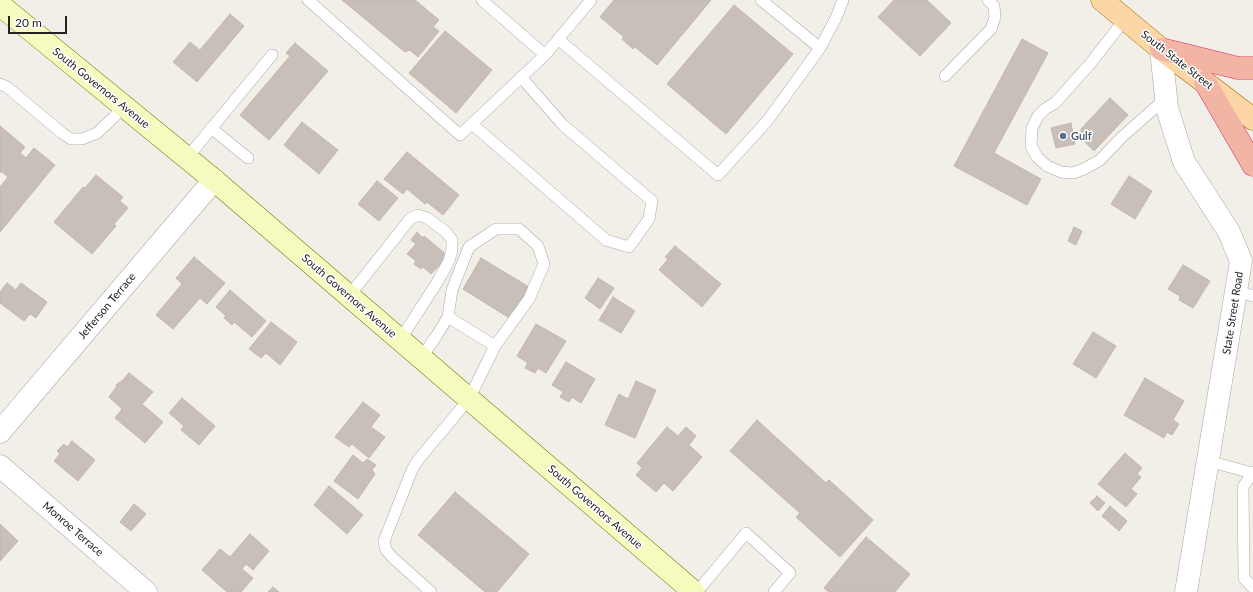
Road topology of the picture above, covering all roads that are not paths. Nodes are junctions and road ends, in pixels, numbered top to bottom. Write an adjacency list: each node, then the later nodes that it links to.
1 (308, 0): 23 (lane)
2 (482, 0): 14 (lane)
3 (591, 0): 10 (lane)
4 (761, 0): 11 (lane)
5 (843, 0): 11 (lane)
6 (988, 0): 16 (lane)
7 (1102, 0): 9 (main road, South State Street)
8 (0, 5): 21 (main road, South Governors Avenue)
9 (1125, 19): 12 (main road, South State Street); 20 (lane)
10 (558, 39): 11 (lane); 14 (lane)
11 (820, 48)
12 (1161, 49): 15 (highway); 18 (main road, South State Street); 20 (street, State Street Road)
13 (272, 55): 24 (lane)
14 (545, 55): 17 (lane)
15 (1253, 68)
16 (945, 76)
17 (522, 77): 23 (lane); 23 (lane)
18 (1205, 82): 22 (main road, South State Street); 27 (highway)
19 (0, 84): 21 (lane)
20 (1166, 98): 29 (street, State Street Road)
21 (123, 106): 25 (main road, South Governors Avenue)
22 (1253, 119)
23 (472, 124)
24 (211, 128): 25 (lane); 26 (lane)
25 (187, 158): 28 (main road, South Governors Avenue)
26 (248, 158)
27 (1253, 165)
28 (214, 180): 30 (main road, South Governors Avenue); 36 (street, Jefferson Terrace)
29 (1245, 293): 37 (street, State Street Road)
30 (348, 296): 32 (main road, South Governors Avenue); 32 (lane)
31 (448, 317): 33 (lane); 33 (lane); 34 (lane)
32 (400, 340): 34 (main road, South Governors Avenue)
33 (495, 346): 35 (lane)
34 (421, 358): 35 (main road, South Governors Avenue)
35 (469, 399): 42 (lane); 43 (main road, South Governors Avenue)
36 (0, 432)
37 (1208, 461): 39 (lane); 45 (street, State Street Road)
38 (0, 466): 41 (street, Monroe Terrace)
39 (1252, 473): 40 (lane)
40 (1253, 588)
41 (146, 592)
42 (431, 592)
43 (695, 592): 44 (lane)
44 (774, 592)
45 (1186, 592)

